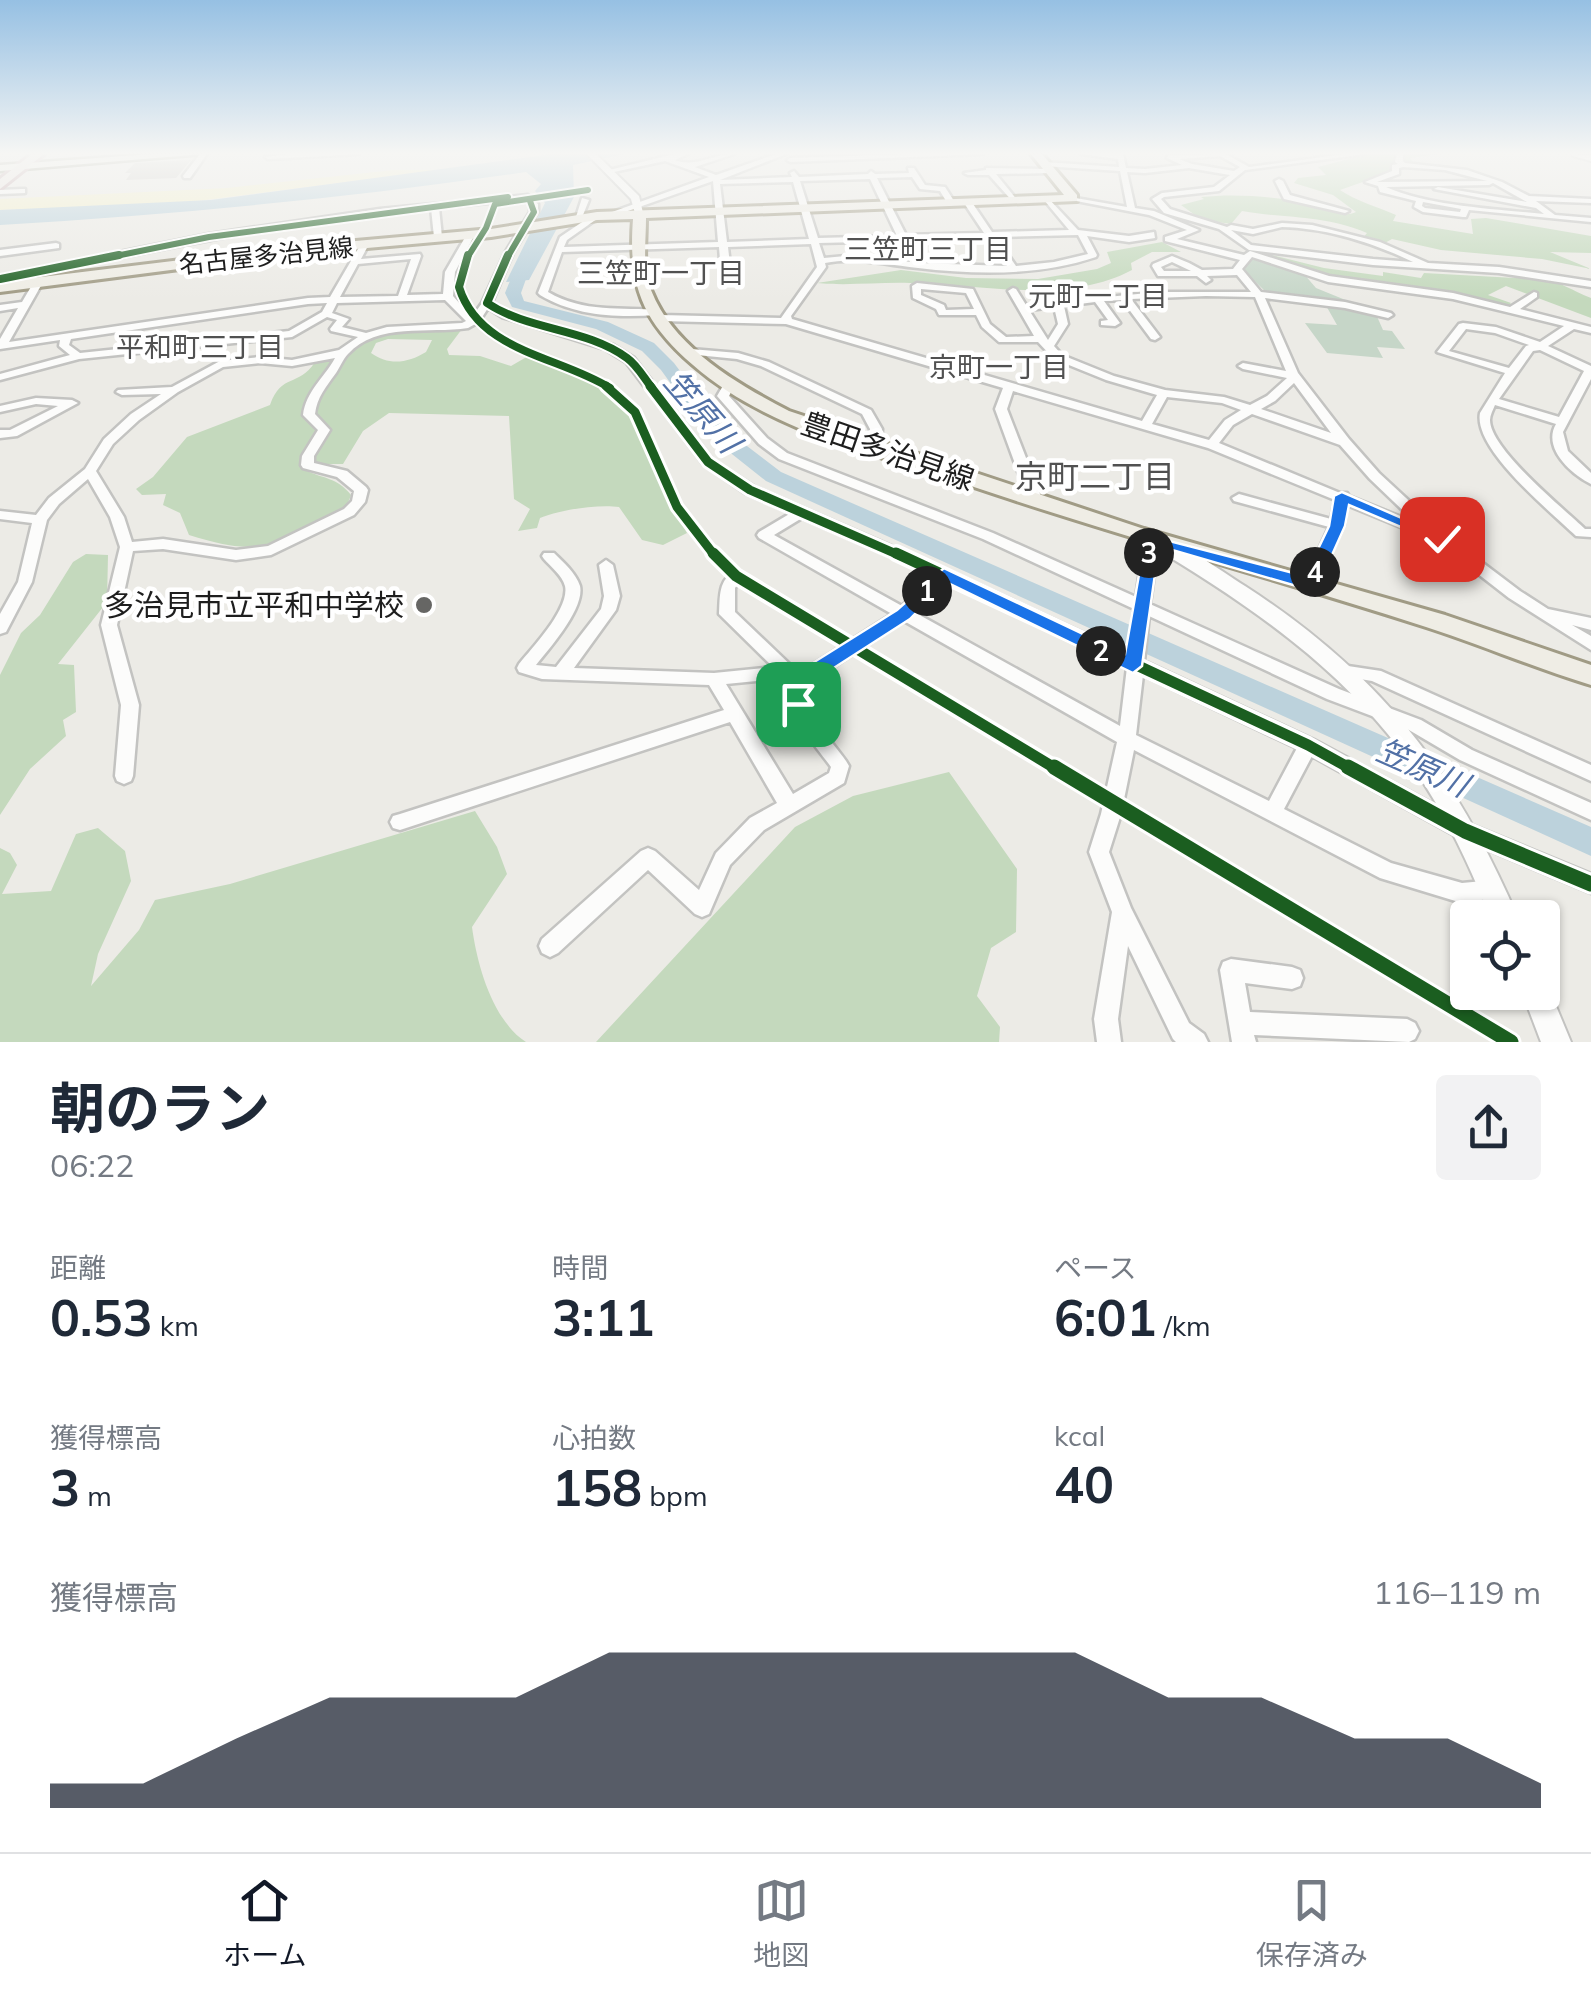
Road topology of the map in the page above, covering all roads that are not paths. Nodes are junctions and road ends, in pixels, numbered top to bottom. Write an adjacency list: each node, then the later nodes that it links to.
1 (458, 203): 20 (street)
2 (531, 203): 33 (street)
3 (583, 203): 30 (street)
4 (634, 203): 24 (street)
5 (658, 203): 24 (street)
6 (719, 203): 27 (street)
7 (803, 203): 23 (street)
8 (886, 203): 21 (street)
9 (968, 203): 10 (main road, 名古屋多治見線); 19 (main road, 名古屋多治見線); 37 (street)
10 (985, 203)
11 (1050, 203): 34 (street)
12 (1090, 203): 25 (street)
13 (1130, 203): 25 (street)
14 (1160, 203): 31 (street)
15 (1310, 203): 26 (street)
16 (1419, 203): 29 (street)
17 (1521, 203): 22 (street)
18 (1537, 203): 22 (street)
19 (952, 204): 21 (main road, 名古屋多治見線)
20 (435, 205): 38 (street); 41 (street)
21 (888, 206): 23 (main road, 名古屋多治見線); 39 (street)
22 (1540, 206): 29 (street)
23 (805, 209): 27 (main road, 名古屋多治見線); 40 (street)
24 (640, 210): 27 (main road, 名古屋多治見線); 28 (main road, 名古屋多治見線); 44 (main road, 豊田多治見線)
25 (1132, 210): 47 (street)
26 (1345, 211)
27 (720, 212): 43 (street)
28 (601, 216): 30 (main road, 名古屋多治見線); 45 (street)
29 (1553, 216): 32 (street)
30 (574, 218): 33 (main road, 名古屋多治見線)
31 (1196, 220): 47 (street); 52 (street)
32 (1591, 220)
33 (528, 226): 35 (main road, 名古屋多治見線); 71 (street)
34 (1078, 232): 36 (street); 37 (street); 53 (street)
35 (471, 234): 38 (main road, 名古屋多治見線); 66 (street)
36 (1151, 234)
37 (990, 235): 39 (street); 53 (street)
38 (438, 238): 42 (main road, 名古屋多治見線)
39 (903, 238): 40 (street); 51 (street)
40 (814, 241): 43 (street); 48 (street)
41 (198, 242): 50 (street); 57 (street)
42 (365, 244): 49 (street); 50 (main road, 名古屋多治見線)
43 (723, 244): 44 (street); 55 (street)
44 (638, 248): 45 (street); 80 (main road, 豊田多治見線)
45 (558, 250): 80 (street)
46 (0, 253): 57 (street)
47 (1248, 253): 52 (street); 54 (street); 76 (street)
48 (820, 261): 51 (street); 82 (street)
49 (354, 262): 67 (street); 68 (street)
50 (192, 263): 57 (main road, 名古屋多治見線)
51 (916, 265): 53 (street)
52 (1425, 265): 59 (street)
53 (1012, 267)
54 (1240, 272): 56 (street); 63 (street)
55 (726, 273)
56 (1203, 276)
57 (38, 278): 58 (street); 60 (main road, 名古屋多治見線); 72 (street)
58 (0, 279)
59 (1591, 284)
60 (0, 286)
61 (1123, 286): 69 (street)
62 (1013, 291): 75 (street)
63 (1259, 293): 65 (street); 81 (street); 100 (street)
64 (1534, 295): 76 (street)
65 (1196, 296): 69 (street); 77 (street)
66 (448, 297): 67 (street); 83 (street)
67 (402, 298): 68 (street)
68 (332, 299): 79 (street); 88 (street)
69 (1130, 299): 70 (street); 90 (street)
70 (1098, 300): 73 (street); 84 (street)
71 (487, 303): 83 (street); 120 (street)
72 (25, 304): 74 (street); 86 (street)
73 (1059, 305): 75 (street); 91 (street)
74 (0, 308)
75 (1022, 308): 91 (street)
76 (1514, 310): 85 (street)
77 (1208, 311)
78 (980, 312): 78 (street); 91 (street)
79 (326, 314): 89 (street); 96 (street)
80 (659, 315): 82 (street); 94 (main road, 豊田多治見線)
81 (1388, 315)
82 (787, 321): 102 (street)
83 (472, 322): 89 (street)
84 (1105, 323)
85 (1573, 324): 87 (street); 93 (street)
86 (6, 329): 92 (street)
87 (1591, 330)
88 (66, 336): 92 (street); 96 (street)
89 (366, 336): 95 (street)
90 (1156, 336)
91 (1044, 343): 105 (street)
92 (1, 345)
93 (1540, 347): 98 (street); 98 (street); 109 (street)
94 (691, 352): 101 (main road, 豊田多治見線); 114 (street)
95 (342, 353): 103 (street); 127 (street)
96 (78, 356): 99 (street)
97 (1243, 366): 100 (street)
98 (1512, 372): 106 (street)
99 (0, 376)
100 (1297, 376): 108 (street); 112 (street)
101 (728, 386): 114 (main road, 豊田多治見線); 133 (street)
102 (1009, 386): 110 (street); 119 (street)
103 (174, 390): 104 (street); 115 (street)
104 (122, 392)
105 (1164, 393): 108 (street); 110 (street)
106 (1494, 400): 109 (street); 124 (street)
107 (0, 409): 111 (street)
108 (1245, 409): 112 (street); 113 (street)
109 (1563, 422): 116 (street)
110 (1145, 425): 113 (street)
111 (0, 434)
112 (1347, 443): 126 (street)
113 (1212, 445): 117 (street)
114 (875, 447): 119 (main road, 豊田多治見線)
115 (90, 471): 122 (street); 127 (street)
116 (1591, 480)
117 (1342, 496): 123 (street); 126 (street)
118 (1239, 498): 123 (street)
119 (1034, 500): 125 (main road, 豊田多治見線)
120 (800, 513): 130 (street); 134 (street)
121 (0, 515): 122 (street)
122 (40, 520): 137 (street)
123 (1337, 526): 132 (street)
124 (1591, 533)
125 (1152, 539): 132 (main road, 豊田多治見線); 133 (street); 140 (street)
126 (1442, 539): 135 (street)
127 (127, 548): 150 (street)
128 (549, 556): 141 (street)
129 (606, 565): 141 (street)
130 (944, 574): 134 (street); 139 (street)
131 (736, 576): 143 (street)
132 (1310, 584): 142 (main road, 豊田多治見線)
133 (1140, 605): 139 (street); 146 (street)
134 (904, 614): 143 (street); 147 (street)
135 (1540, 614): 136 (street); 138 (street)
136 (1591, 624)
137 (0, 628)
138 (1591, 644)
139 (1133, 666): 147 (street); 148 (street)
140 (1348, 672): 146 (street); 149 (street)
141 (560, 674): 144 (street)
142 (1591, 675)
143 (794, 676): 144 (street); 151 (street)
144 (714, 679): 145 (street)
145 (733, 714): 151 (street); 155 (street)
146 (1392, 720): 153 (street); 154 (street)
147 (1126, 738): 152 (street); 159 (street)
148 (1308, 745): 152 (street); 154 (street)
149 (1591, 772)
150 (124, 776)
151 (789, 804): 160 (street)
152 (1274, 810): 157 (street)
153 (1591, 812)
154 (1460, 821): 156 (street); 157 (street)
155 (400, 822)
156 (1591, 884)
157 (1494, 890): 158 (street)
158 (1498, 900)
159 (1122, 912): 165 (street); 166 (street)
160 (550, 946)
161 (1292, 978): 164 (street)
162 (1543, 1010): 167 (street)
163 (1407, 1031): 164 (street)
164 (1242, 1032)
165 (1109, 1042)
166 (1196, 1042)
167 (1556, 1042)

